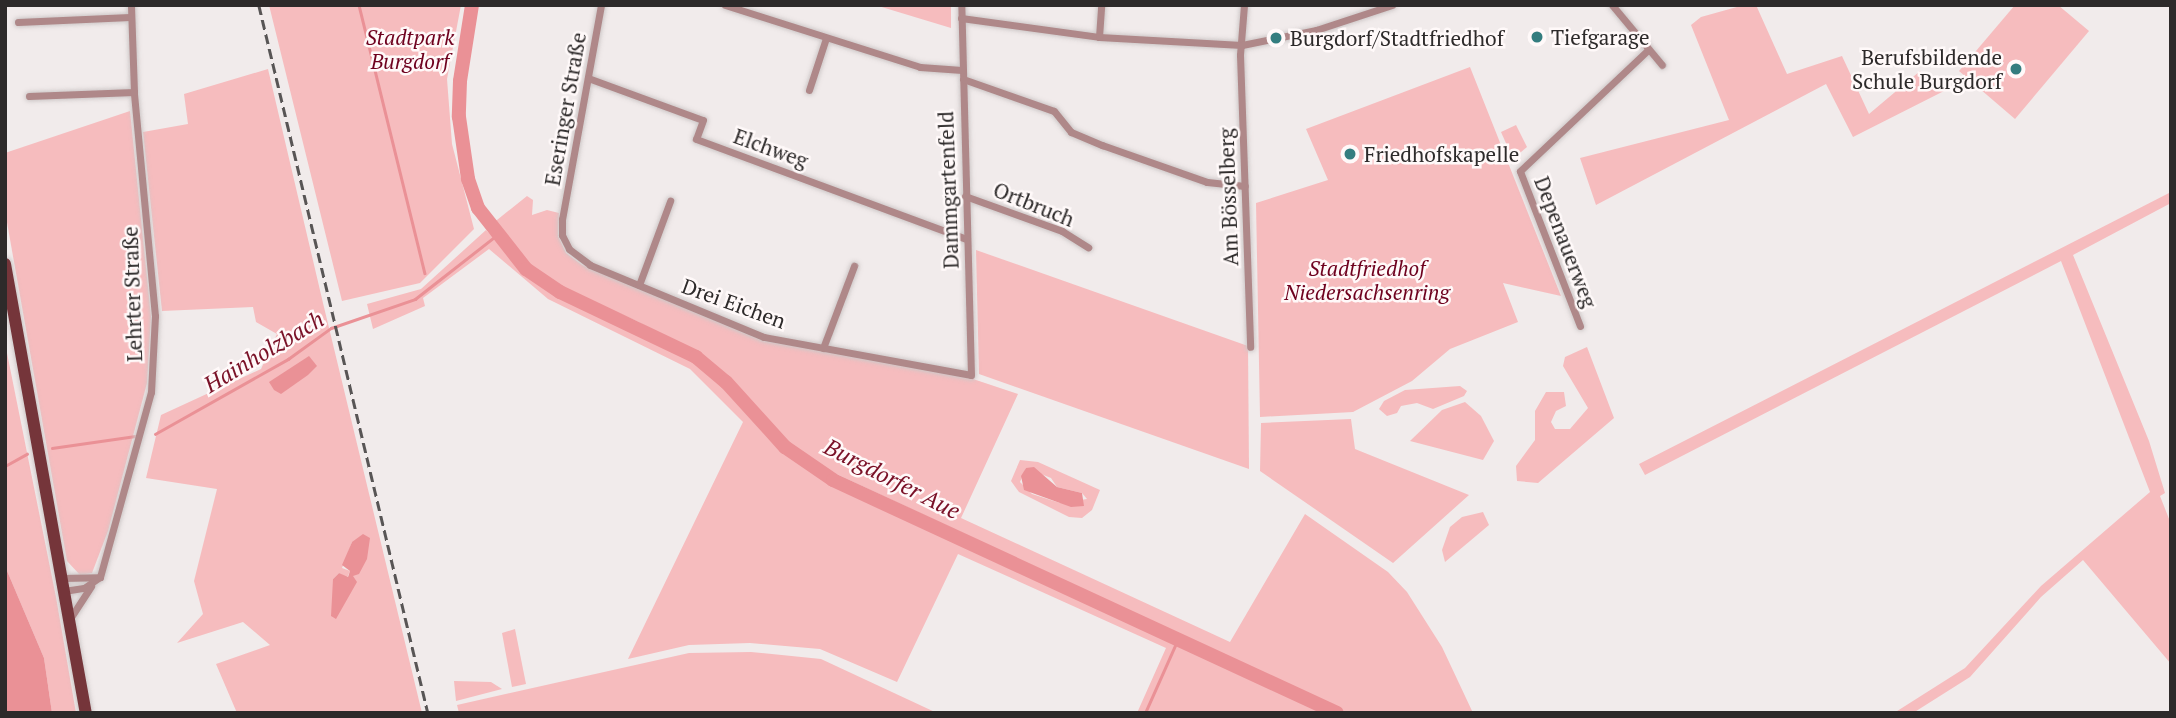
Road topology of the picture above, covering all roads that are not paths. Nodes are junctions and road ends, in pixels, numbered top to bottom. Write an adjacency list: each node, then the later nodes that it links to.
1 (131, 5): 9 (street, Lehrter Straße)
2 (601, 5): 18 (street, Eseringer Straße)
3 (725, 5): 13 (street)
4 (961, 5): 10 (street, Dammgartenfeld)
5 (1101, 5): 12 (street)
6 (1244, 5): 14 (street, Am Bösselberg)
7 (1392, 5): 14 (street)
8 (1612, 5): 15 (street)
9 (131, 17): 11 (street); 21 (street, Lehrter Straße)
10 (961, 18): 12 (street); 17 (street, Dammgartenfeld)
11 (18, 22)
12 (1099, 37): 14 (street)
13 (826, 38): 17 (street); 20 (street)
14 (1242, 45): 23 (street, Am Bösselberg)
15 (1648, 50): 16 (street); 32 (street, Depenauerweg)
16 (1662, 65)
17 (962, 70): 19 (street, Dammgartenfeld)
18 (588, 78): 26 (street, Eseringer Straße); 27 (street, Elchweg)
19 (963, 79): 23 (street); 24 (street, Dammgartenfeld)
20 (809, 90)
21 (134, 92): 22 (street); 36 (street, Lehrter Straße)
22 (29, 96)
23 (1245, 186): 33 (street, Am Bösselberg)
24 (965, 196): 27 (street, Dammgartenfeld); 28 (street, Ortbruch)
25 (670, 201): 31 (street)
26 (562, 219): 31 (street, Drei Eichen)
27 (967, 239): 35 (street, Dammgartenfeld)
28 (1088, 247)
29 (5, 264): 37 (main road)
30 (854, 266): 34 (street)
31 (639, 285): 34 (street, Drei Eichen)
32 (1580, 326)
33 (1250, 347)
34 (823, 348): 35 (street, Drei Eichen)
35 (971, 375)
36 (100, 577): 37 (street); 38 (street, Lehrter Straße)
37 (62, 584): 38 (street); 39 (main road)
38 (93, 584): 39 (street, Lehrter Straße)
39 (69, 620): 40 (main road)
40 (86, 713)

